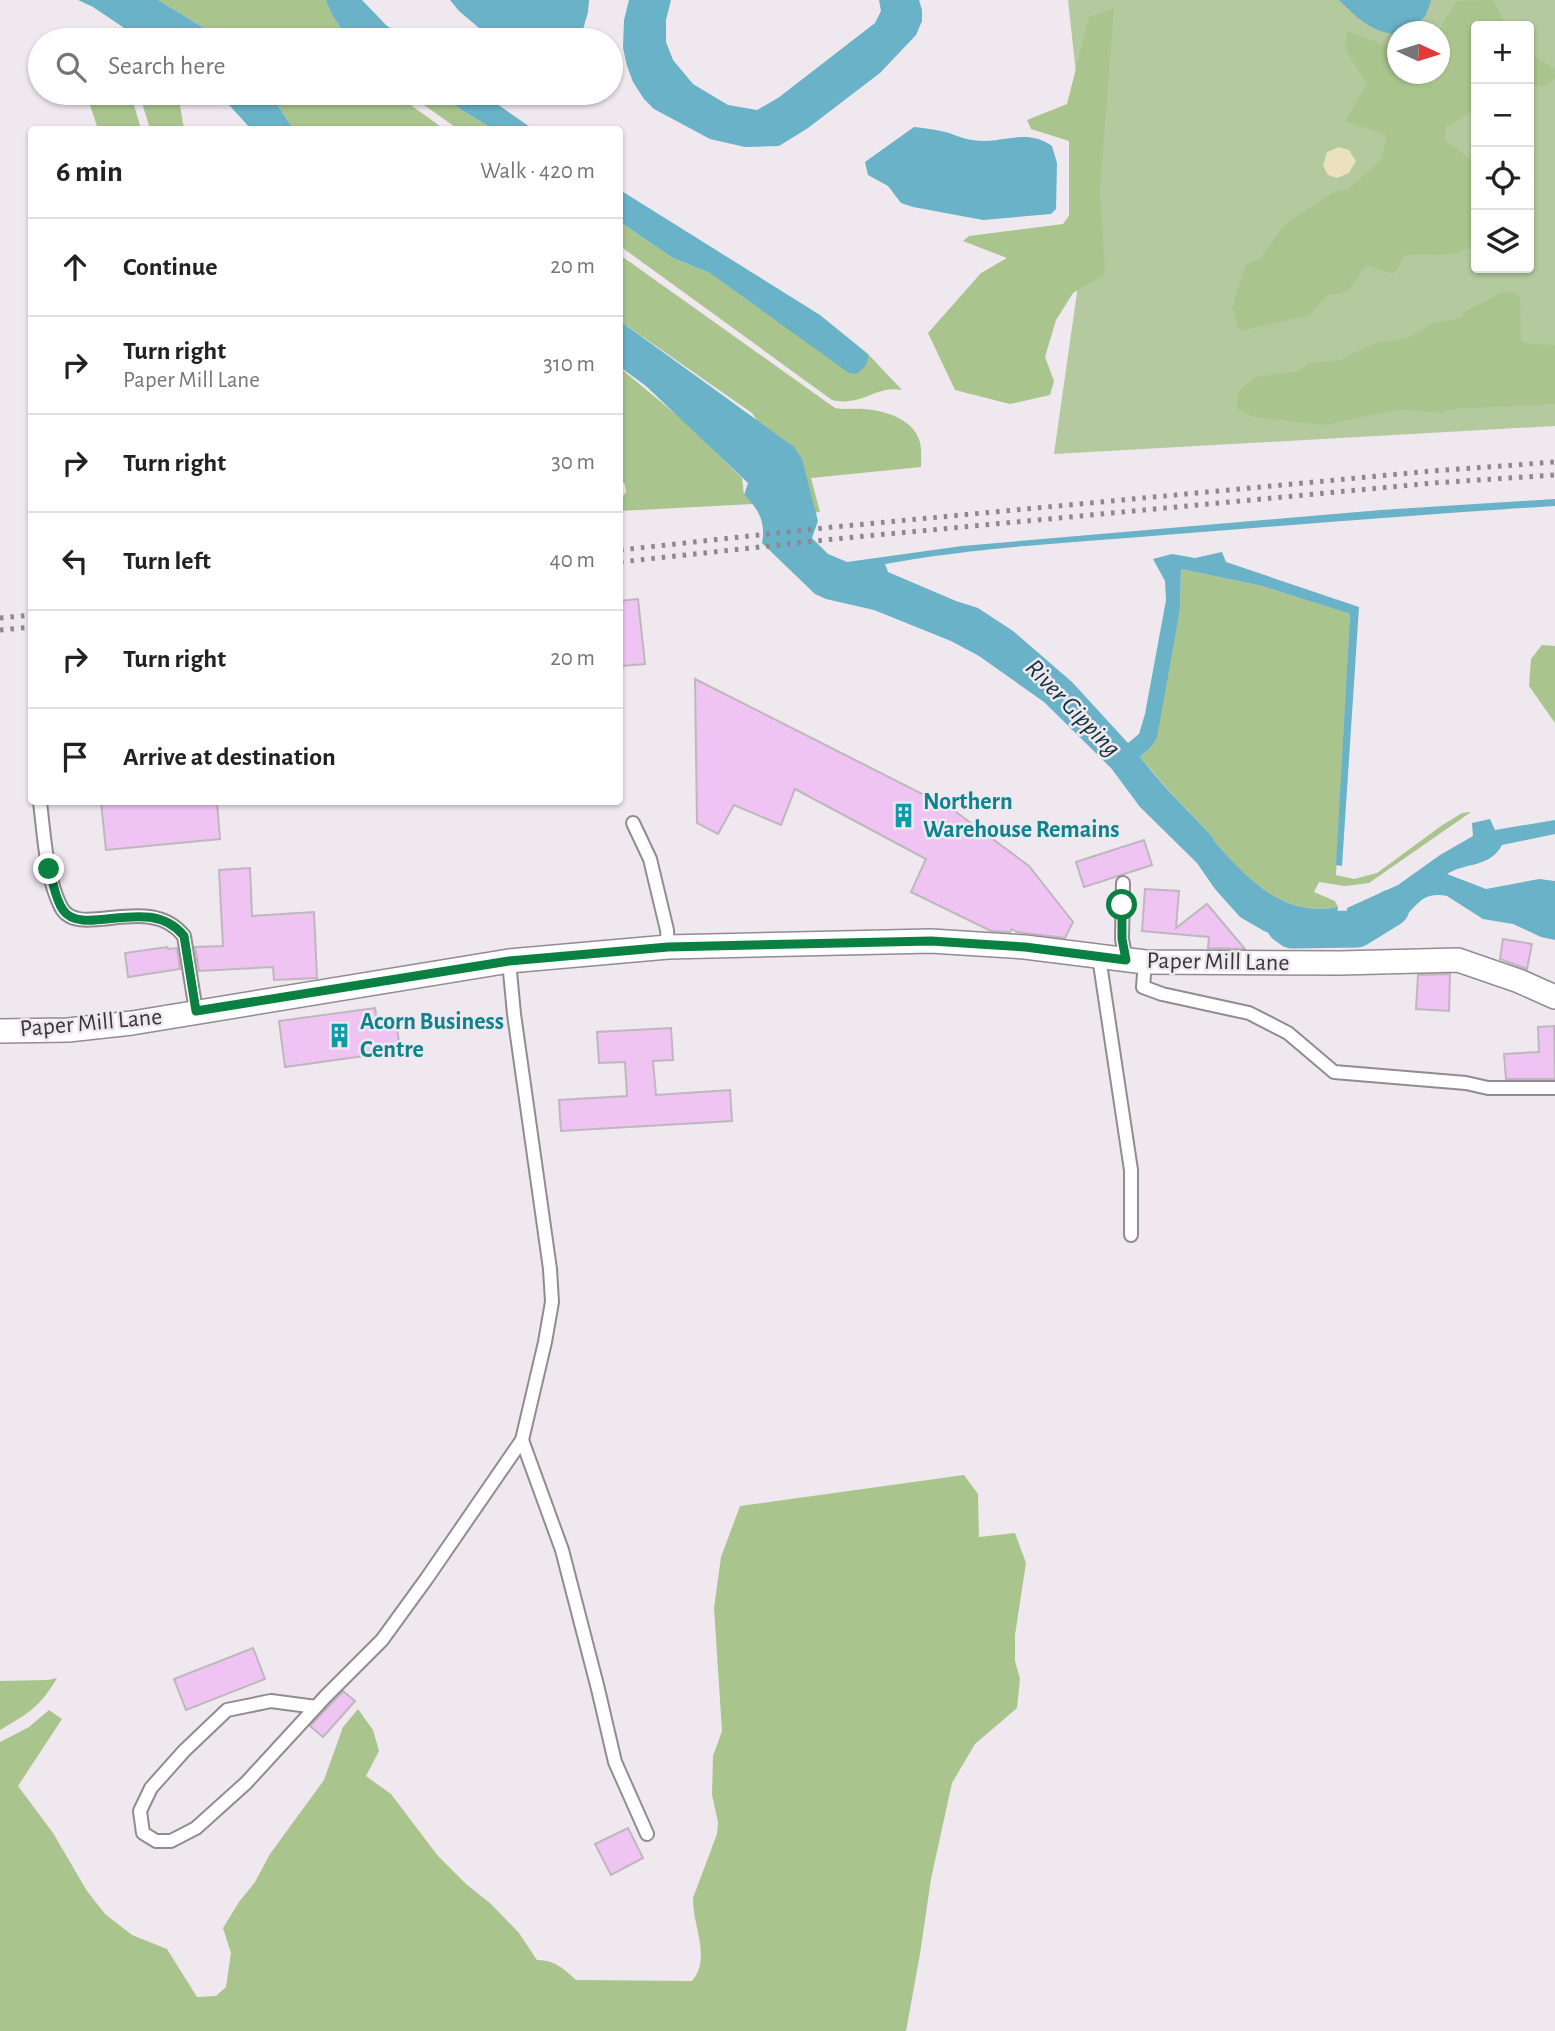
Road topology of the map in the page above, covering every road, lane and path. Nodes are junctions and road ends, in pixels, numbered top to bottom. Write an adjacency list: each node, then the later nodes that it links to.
1 (40, 805): 9 (lane)
2 (633, 823): 4 (lane)
3 (1123, 883): 7 (lane)
4 (668, 947): 5 (street, Paper Mill Lane); 6 (street, Paper Mill Lane)
5 (1098, 957): 7 (street, Paper Mill Lane); 12 (lane)
6 (509, 961): 9 (street, Paper Mill Lane); 13 (lane)
7 (1135, 961): 8 (street, Paper Mill Lane); 11 (lane)
8 (1555, 997)
9 (196, 1011): 10 (street, Paper Mill Lane)
10 (0, 1031)
11 (1555, 1088)
12 (1131, 1235)
13 (522, 1440): 14 (lane); 15 (lane)
14 (316, 1707): 14 (lane)
15 (647, 1834)

